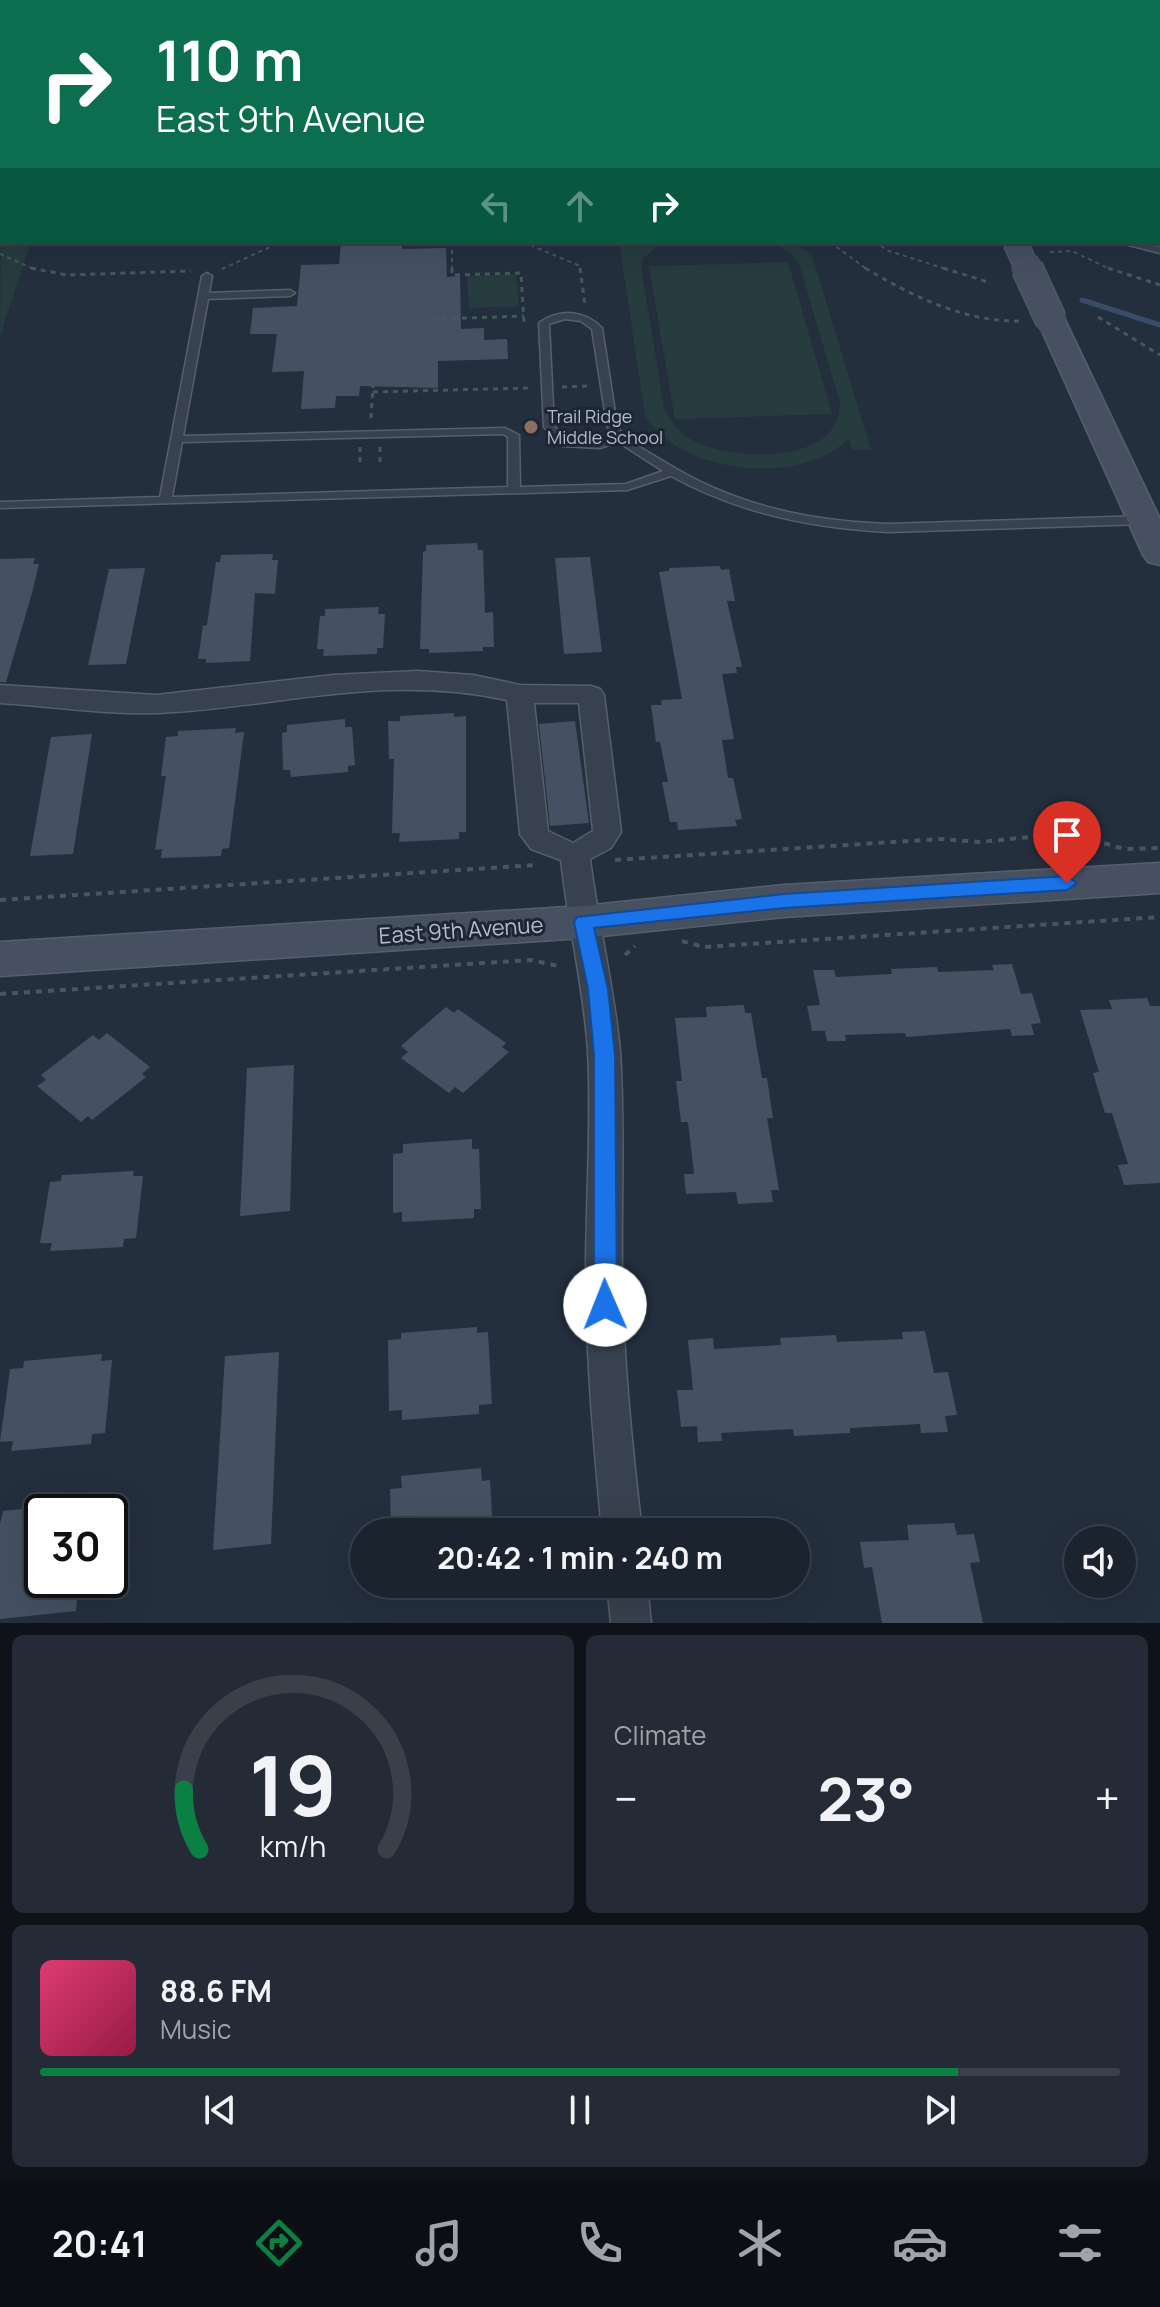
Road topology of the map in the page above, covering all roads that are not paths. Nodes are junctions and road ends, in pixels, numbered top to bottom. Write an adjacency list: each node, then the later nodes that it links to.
1 (1016, 244): 13 (main road, bridge)
2 (1132, 244): 3 (lane)
3 (1160, 250)
4 (207, 276): 6 (lane)
5 (290, 293): 6 (lane)
6 (203, 296): 7 (lane)
7 (177, 439): 10 (lane); 11 (lane)
8 (617, 439): 8 (lane); 9 (lane)
9 (671, 472): 10 (lane); 13 (lane)
10 (514, 490): 11 (lane)
11 (165, 501): 12 (lane)
12 (0, 505)
13 (1144, 520): 14 (main road)
14 (1160, 555)
15 (0, 694): 16 (street)
16 (520, 694): 17 (street); 17 (street)
17 (575, 854): 19 (street)
18 (1160, 878): 19 (main road, East 9th Avenue)
19 (583, 922): 20 (main road, East 9th Avenue); 21 (street)
20 (0, 959)
21 (621, 1518)
22 (628, 1598): 23 (street)
23 (631, 1623)

